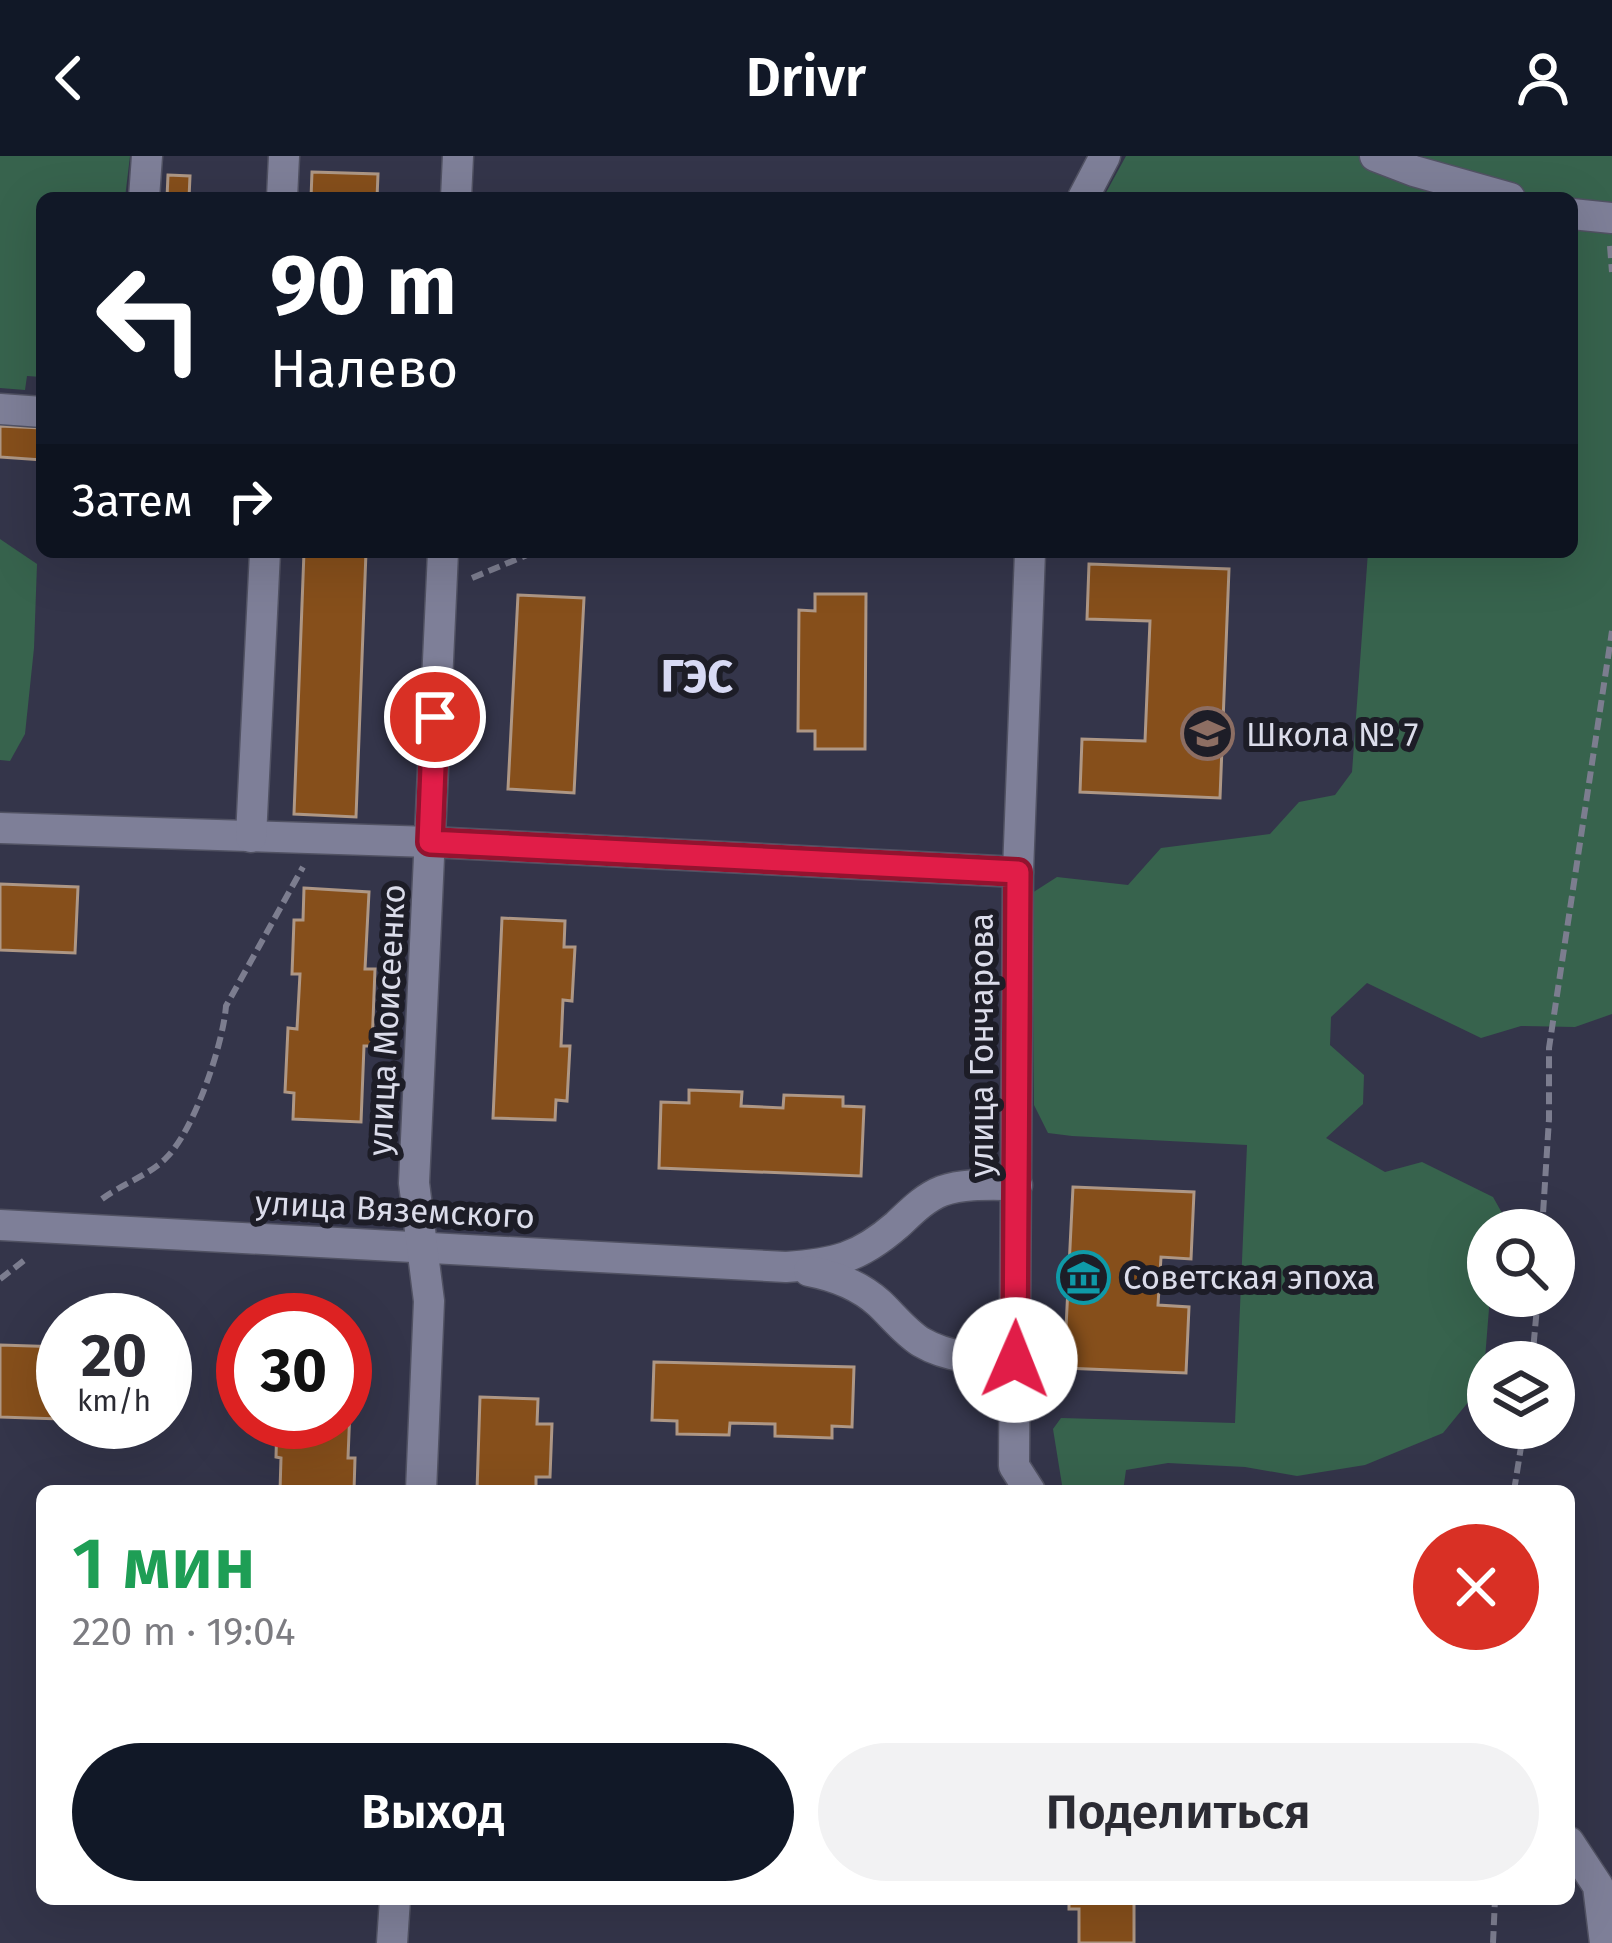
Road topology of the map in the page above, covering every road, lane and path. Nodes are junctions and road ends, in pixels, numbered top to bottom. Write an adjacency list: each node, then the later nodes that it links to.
1 (147, 156): 6 (street)
2 (284, 156): 7 (street)
3 (458, 156): 8 (street)
4 (1106, 156): 9 (street)
5 (1375, 156): 10 (street)
6 (144, 192)
7 (282, 192)
8 (456, 192)
9 (1086, 192)
10 (1489, 192)
11 (1578, 215): 12 (street)
12 (1612, 218)
13 (0, 409): 14 (street)
14 (36, 412)
15 (265, 558): 22 (street)
16 (443, 558): 19 (street, улица Моисеенко)
17 (520, 558): 19 (path)
18 (1030, 558): 25 (street, улица Гончарова)
19 (441, 592): 24 (street, улица Моисеенко)
20 (1612, 631): 27 (path)
21 (0, 828): 22 (street)
22 (251, 837): 23 (street)
23 (322, 839): 24 (street); 30 (path)
24 (430, 842): 25 (street); 31 (street, улица Моисеенко)
25 (1018, 872): 26 (street, улица Гончарова)
26 (1017, 1186): 28 (street); 35 (street, улица Гончарова)
27 (1543, 1209)
28 (897, 1225): 32 (street); 34 (street)
29 (0, 1226): 30 (street, улица Вяземского)
30 (64, 1228): 31 (street, улица Вяземского); 33 (path)
31 (423, 1246): 32 (street, улица Вяземского); 38 (street, улица Моисеенко)
32 (786, 1267): 34 (street)
33 (0, 1279)
34 (897, 1321): 35 (street)
35 (1015, 1360): 37 (street, улица Гончарова)
36 (1521, 1449): 39 (path)
37 (1022, 1479)
38 (421, 1485)
39 (1515, 1485)
40 (1575, 1851): 45 (street)
41 (394, 1905): 43 (street)
42 (1495, 1905): 44 (path)
43 (392, 1943)
44 (1493, 1943)
45 (1605, 1943)

